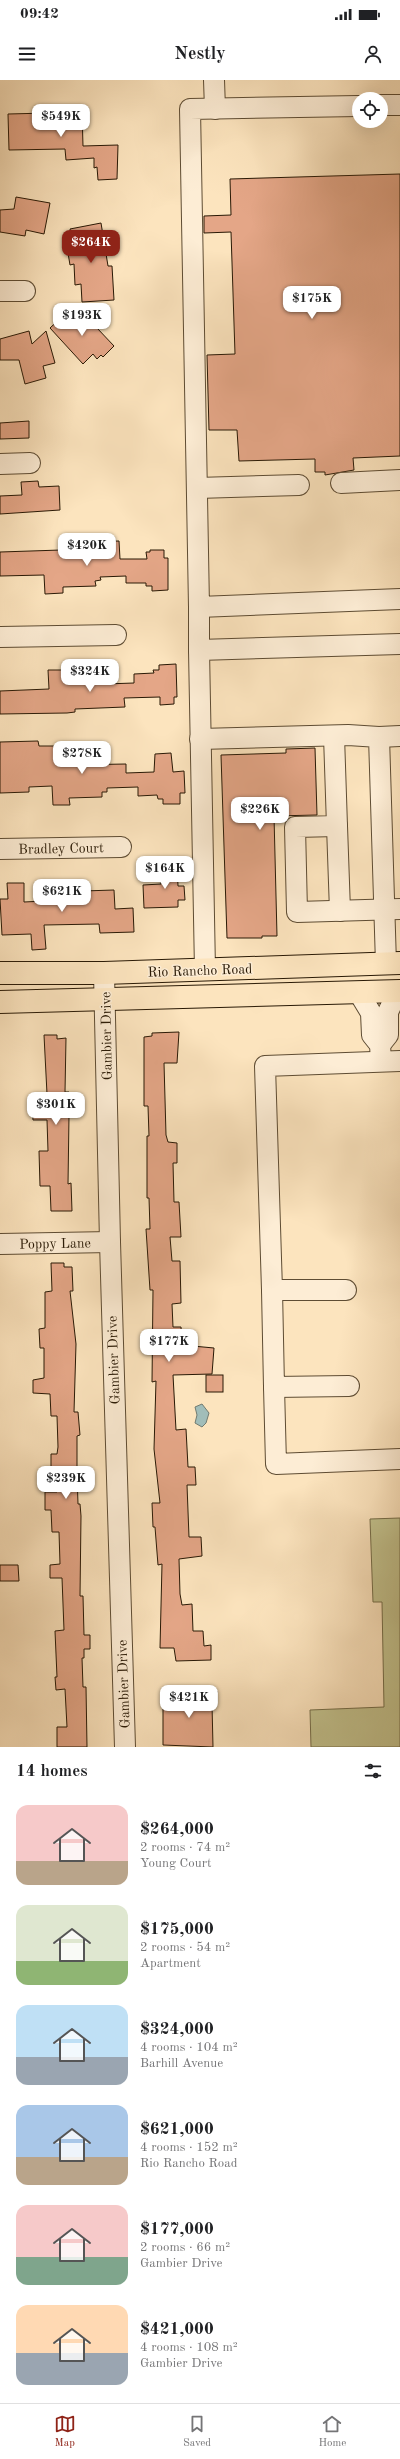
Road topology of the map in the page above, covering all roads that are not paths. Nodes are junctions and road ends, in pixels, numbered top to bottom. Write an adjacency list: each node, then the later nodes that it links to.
1 (214, 80): 5 (street)
2 (388, 105): 3 (street)
3 (400, 105)
4 (352, 106): 5 (street)
5 (215, 109): 13 (street)
6 (0, 291): 7 (street)
7 (25, 291)
8 (30, 463): 9 (street)
9 (0, 464)
10 (400, 480): 11 (street)
11 (341, 483)
12 (299, 485): 13 (street)
13 (197, 488): 15 (street)
14 (400, 599): 15 (street)
15 (199, 607): 19 (street)
16 (116, 635): 17 (street)
17 (0, 637)
18 (400, 644): 19 (street)
19 (199, 650): 23 (street)
20 (334, 736): 22 (street); 23 (street); 24 (street)
21 (400, 736): 22 (street)
22 (379, 737): 27 (street)
23 (200, 739): 30 (street)
24 (337, 826): 28 (street); 28 (street)
25 (121, 847): 26 (street, Bradley Court)
26 (0, 849)
27 (392, 909): 28 (street); 29 (street)
28 (340, 911)
29 (393, 963): 30 (main road, Rio Rancho Road); 35 (main road)
30 (205, 970): 32 (main road, Rio Rancho Road); 36 (main road)
31 (0, 973): 32 (main road, Rio Rancho Road)
32 (104, 973): 37 (street, Gambier Drive)
33 (399, 991): 34 (main road, Rio Rancho Road); 39 (street)
34 (359, 993): 35 (main road, Rio Rancho Road); 39 (street)
35 (308, 995): 36 (main road, Rio Rancho Road)
36 (206, 997): 37 (main road, Rio Rancho Road)
37 (105, 999): 38 (main road, Rio Rancho Road); 40 (street, Gambier Drive)
38 (0, 1002)
39 (387, 1056): 42 (street)
40 (110, 1242): 41 (street, Poppy Lane); 47 (street, Gambier Drive)
41 (0, 1244)
42 (272, 1290): 43 (street); 45 (street)
43 (346, 1290)
44 (349, 1386): 45 (street)
45 (274, 1387): 46 (street)
46 (400, 1459)
47 (125, 1747)

